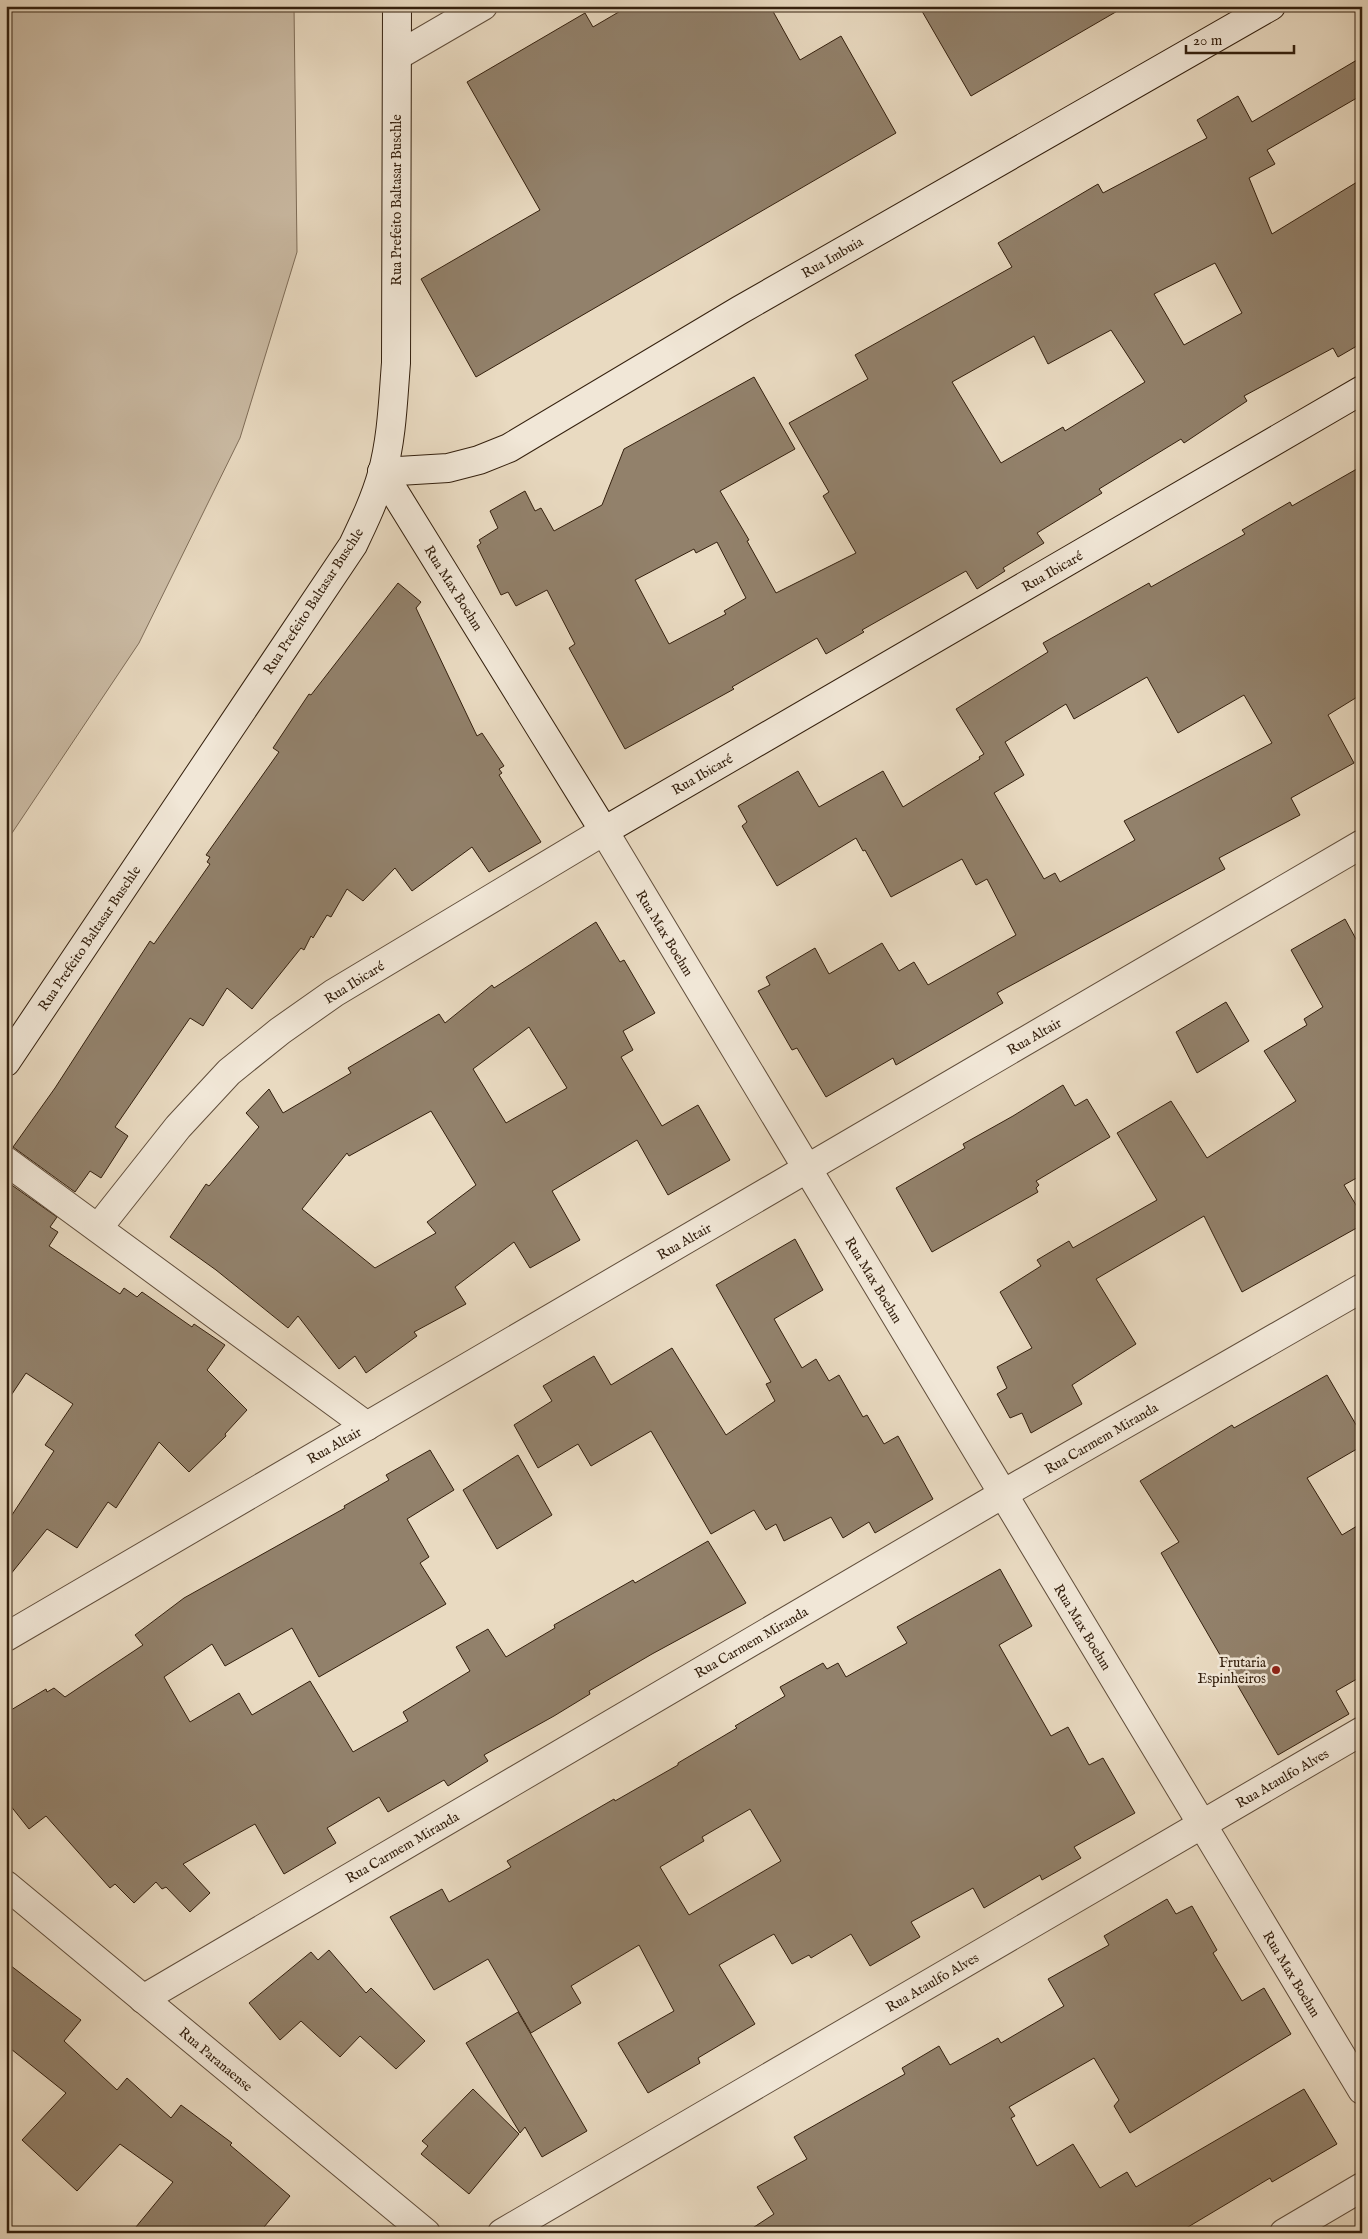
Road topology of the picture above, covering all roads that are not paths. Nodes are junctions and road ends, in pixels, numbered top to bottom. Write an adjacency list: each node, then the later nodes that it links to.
1 (397, 6): 4 (street, Rua Prefeito Baltasar Buschle)
2 (484, 6): 4 (street)
3 (1271, 6): 6 (street, Rua Imbuia)
4 (397, 56): 6 (street, Rua Prefeito Baltasar Buschle)
5 (1362, 390): 7 (street, Rua Ibicaré)
6 (382, 472): 7 (street, Rua Max Boehm); 9 (street, Rua Prefeito Baltasar Buschle)
7 (604, 831): 11 (street, Rua Max Boehm); 12 (street, Rua Ibicaré)
8 (1362, 844): 11 (street, Rua Altair)
9 (6, 1062)
10 (6, 1160): 12 (street)
11 (807, 1169): 14 (street, Rua Altair); 15 (street, Rua Max Boehm)
12 (98, 1228): 14 (street)
13 (1362, 1288): 15 (street, Rua Carmem Miranda)
14 (367, 1426): 16 (street, Rua Altair)
15 (1003, 1494): 18 (street, Rua Max Boehm); 20 (street, Rua Carmem Miranda)
16 (6, 1637)
17 (1362, 1731): 18 (street, Rua Ataulfo Alves)
18 (1202, 1825): 21 (street, Rua Max Boehm); 24 (street, Rua Ataulfo Alves)
19 (6, 1885): 20 (street, Rua Paranaense)
20 (143, 1998): 23 (street, Rua Paranaense)
21 (1362, 2090)
22 (1362, 2187): 25 (street)
23 (426, 2233)
24 (502, 2233)
25 (1284, 2233)

